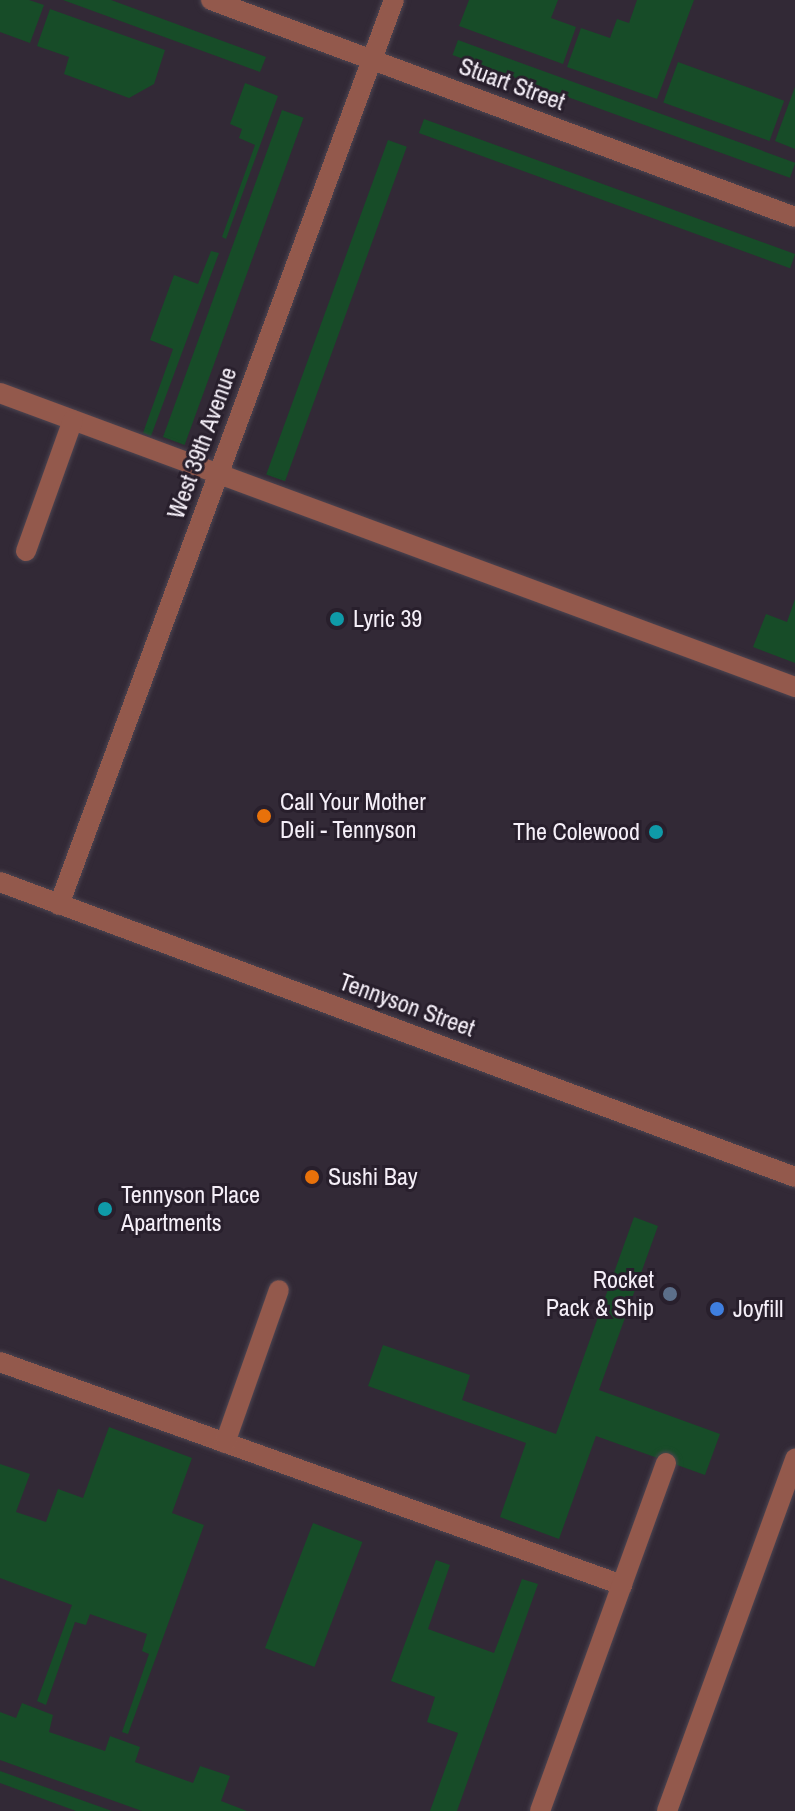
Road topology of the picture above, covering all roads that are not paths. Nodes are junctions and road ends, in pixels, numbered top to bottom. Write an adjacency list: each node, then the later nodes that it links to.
1 (211, 0): 3 (street, Stuart Street)
2 (394, 0): 3 (street, West 39th Avenue)
3 (371, 59): 4 (street, Stuart Street); 7 (street, West 39th Avenue)
4 (795, 217)
5 (0, 393): 6 (street)
6 (73, 420): 7 (street); 8 (street)
7 (218, 474): 9 (street); 11 (street, West 39th Avenue)
8 (26, 551)
9 (795, 687)
10 (0, 882): 11 (street, Tennyson Street)
11 (59, 905): 12 (street, Tennyson Street)
12 (795, 1177)
13 (279, 1290): 15 (street)
14 (0, 1362): 15 (street)
15 (225, 1443): 18 (street)
16 (795, 1459): 20 (street)
17 (666, 1463): 18 (street)
18 (622, 1585): 19 (street)
19 (540, 1811)
20 (667, 1811)

